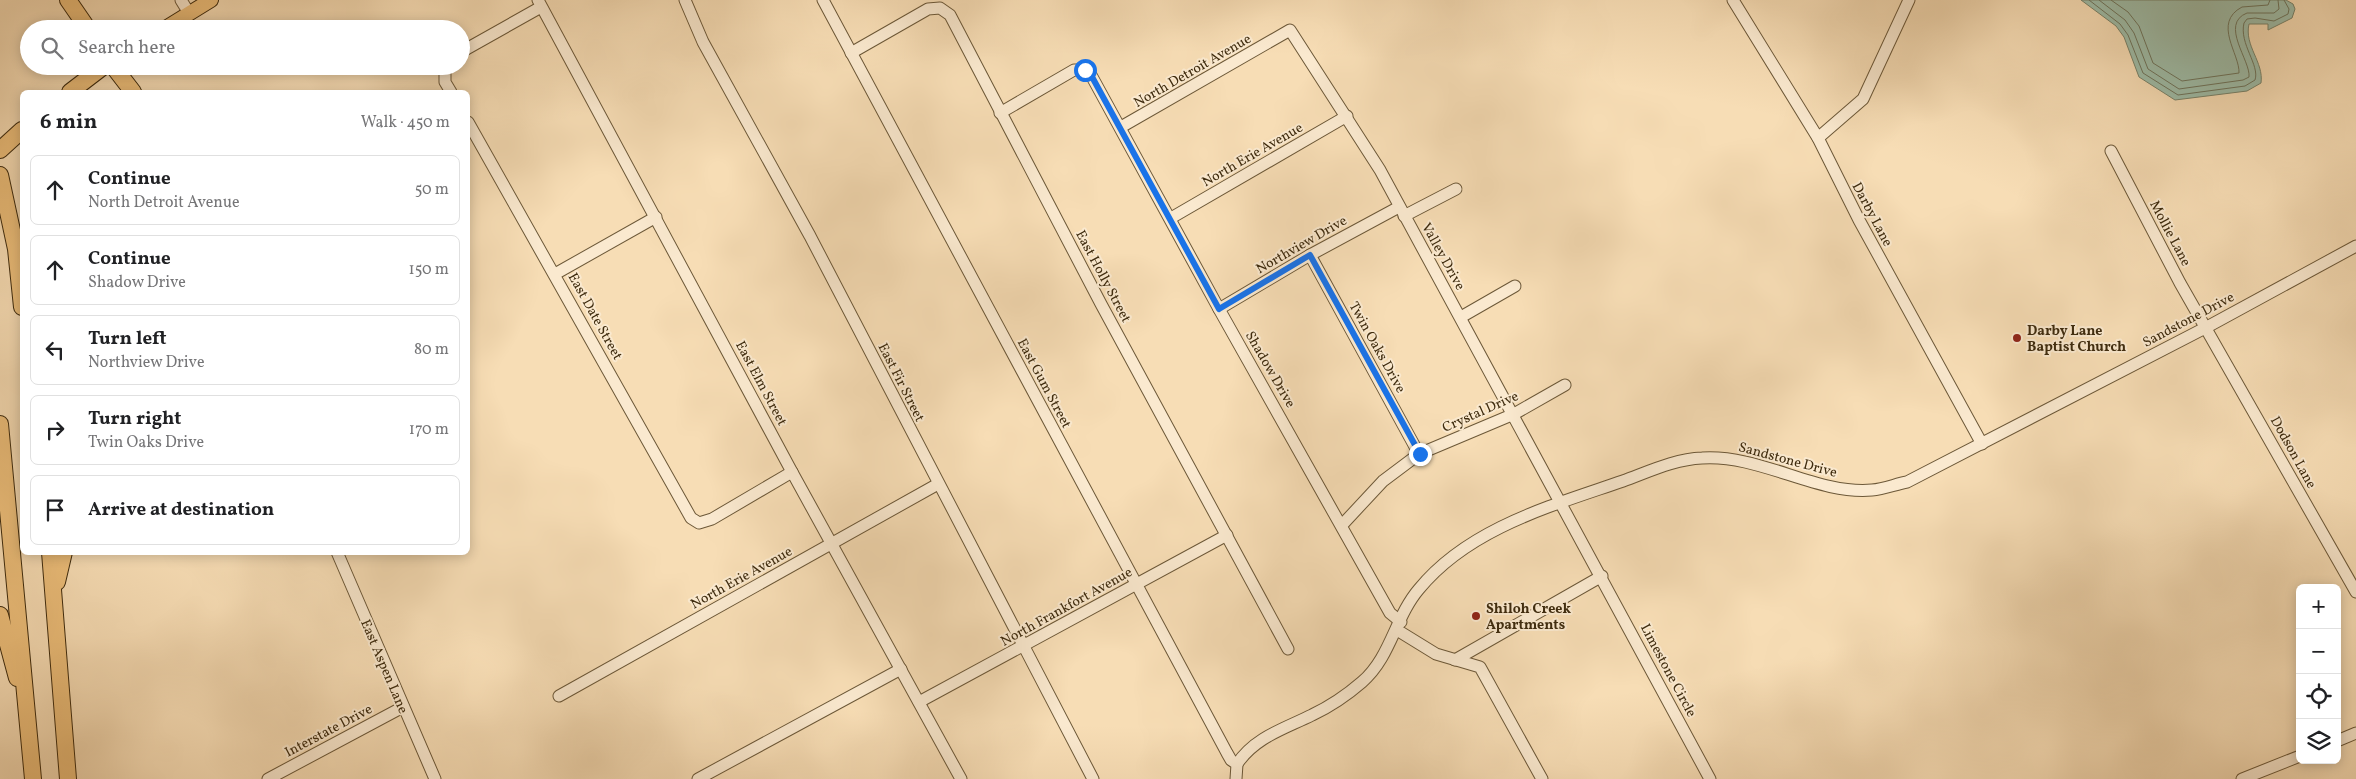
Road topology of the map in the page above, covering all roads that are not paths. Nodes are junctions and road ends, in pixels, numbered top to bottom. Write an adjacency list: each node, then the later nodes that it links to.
1 (68, 0): 10 (highway)
2 (181, 0): 9 (street)
3 (211, 0): 9 (main road)
4 (685, 0): 48 (street, East Fir Street)
5 (823, 0): 14 (street, East Gum Street)
6 (1733, 0): 26 (street, Darby Lane)
7 (1909, 0): 26 (street)
8 (540, 4): 13 (street); 32 (street, East Elm Street)
9 (189, 13): 11 (main road)
10 (82, 20)
11 (178, 20)
12 (1290, 30): 22 (street, Valley Drive); 24 (street, North Detroit Avenue)
13 (470, 47)
14 (851, 53): 21 (street, East Holly Street); 57 (street, East Gum Street)
15 (92, 75): 18 (highway)
16 (120, 75): 19 (highway)
17 (445, 75): 20 (street)
18 (73, 90)
19 (131, 90)
20 (450, 90)
21 (1000, 113): 24 (street); 51 (street, East Holly Street)
22 (1347, 116): 31 (street, Valley Drive); 33 (street, North Erie Avenue)
23 (470, 125): 36 (street, East Date Street)
24 (1122, 127): 33 (street, Shadow Drive)
25 (20, 132): 27 (highway)
26 (1818, 138): 45 (street, Darby Lane)
27 (0, 150)
28 (2111, 151): 41 (street, Mollie Lane)
29 (0, 175): 38 (highway)
30 (1456, 189): 31 (street, Northview Drive)
31 (1402, 211): 35 (street, Northview Drive); 40 (street, Valley Drive)
32 (656, 217): 36 (street); 47 (street, East Elm Street)
33 (1171, 218): 39 (street, Shadow Drive)
34 (2356, 246): 41 (street, Sandstone Drive)
35 (1310, 255): 39 (street, Northview Drive); 46 (street, Twin Oaks Drive)
36 (555, 274): 47 (street, East Date Street)
37 (1515, 286): 40 (street)
38 (20, 287)
39 (1219, 309): 50 (street, Shadow Drive)
40 (1461, 317): 43 (street, Valley Drive)
41 (2207, 327): 45 (street, Sandstone Drive); 58 (street, Dodson Lane)
42 (1565, 385): 43 (street, Crystal Drive)
43 (1514, 414): 46 (street, Crystal Drive); 49 (street, Valley Drive)
44 (0, 424): 69 (highway)
45 (1982, 444): 49 (street, Sandstone Drive)
46 (1420, 454): 50 (street, Crystal Drive)
47 (792, 472): 52 (street, East Elm Street)
48 (938, 484): 52 (street, North Erie Avenue); 62 (street, East Fir Street)
49 (1562, 502): 56 (street, Limestone Circle); 61 (street, Sandstone Drive)
50 (1342, 525): 61 (street, Shadow Drive)
51 (1227, 535): 57 (street, North Frankfort Avenue); 63 (street, East Holly Street)
52 (832, 544): 65 (street, East Elm Street); 66 (street, North Erie Avenue)
53 (50, 555): 59 (highway)
54 (63, 555): 59 (highway)
55 (338, 555): 68 (street, East Aspen Lane)
56 (1602, 576): 64 (street); 83 (street, Limestone Circle)
57 (1136, 584): 62 (street, North Frankfort Avenue); 73 (street, East Gum Street)
58 (2356, 592)
59 (54, 599): 75 (highway)
60 (0, 615): 69 (highway)
61 (1399, 626): 64 (street); 73 (street, Sandstone Drive)
62 (1023, 646): 67 (street, North Frankfort Avenue); 80 (street, East Fir Street)
63 (1288, 649)
64 (1455, 660): 82 (street)
65 (901, 669): 67 (street, East Elm Street); 78 (street)
66 (559, 696)
67 (919, 702): 79 (street, East Elm Street)
68 (403, 707): 76 (street, Interstate Drive); 77 (street, East Aspen Lane)
69 (29, 720): 74 (highway)
70 (2356, 733): 71 (street)
71 (2341, 739)
72 (2296, 758): 84 (street)
73 (1237, 764): 81 (street)
74 (33, 779)
75 (68, 779)
76 (268, 779)
77 (435, 779)
78 (698, 779)
79 (961, 779)
80 (1093, 779)
81 (1236, 779)
82 (1542, 779)
83 (1710, 779)
84 (2242, 779)

